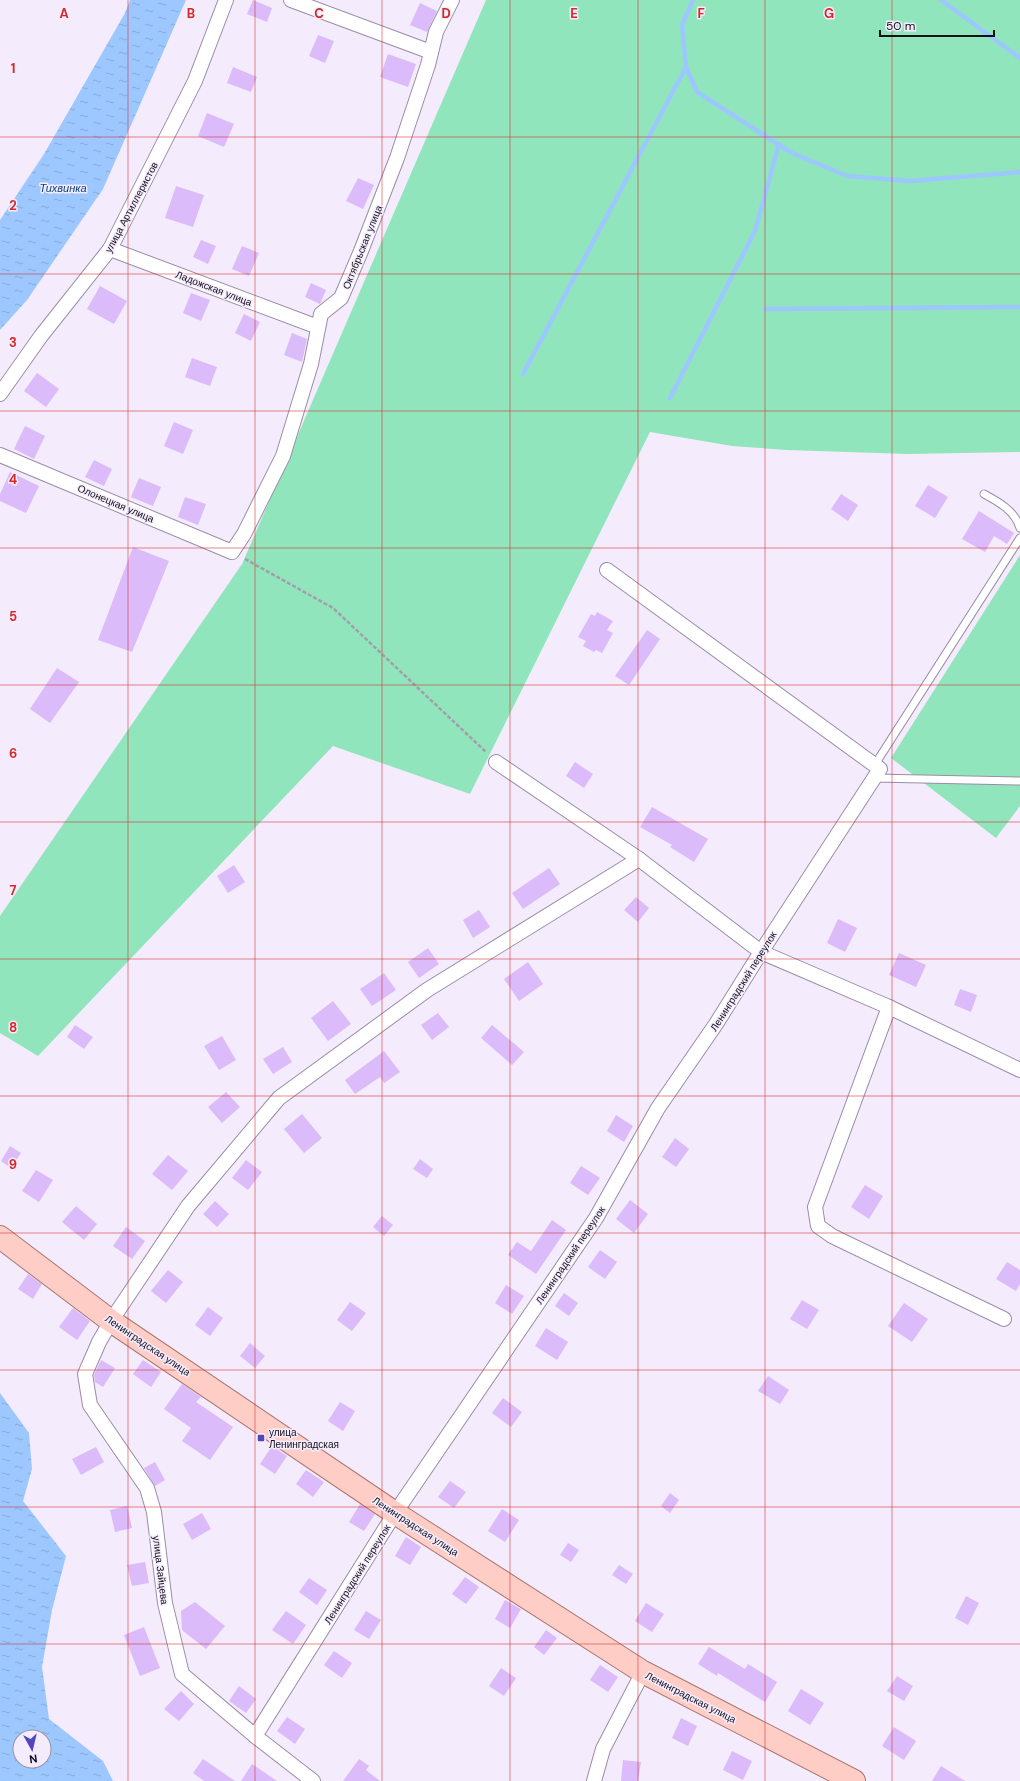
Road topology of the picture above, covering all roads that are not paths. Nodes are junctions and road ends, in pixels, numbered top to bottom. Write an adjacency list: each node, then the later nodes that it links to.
1 (226, 0): 5 (street, улица Артиллеристов)
2 (291, 0): 4 (street)
3 (452, 0): 4 (street, Октябрьская улица)
4 (431, 52): 6 (street, Октябрьская улица)
5 (110, 249): 6 (street, Ладожская улица); 7 (street, улица Артиллеристов)
6 (318, 327): 12 (street, Октябрьская улица)
7 (0, 394)
8 (0, 455): 12 (street, Олонецкая улица)
9 (984, 494): 10 (lane)
10 (1020, 528)
11 (1020, 538): 15 (lane)
12 (232, 552)
13 (607, 570): 15 (street)
14 (496, 762): 17 (street)
15 (876, 771): 16 (lane); 18 (street, Ленинградский переулок)
16 (1020, 782)
17 (639, 859): 18 (street); 23 (street, улица Зайцева)
18 (761, 952): 19 (street); 24 (street, Ленинградский переулок)
19 (888, 1007): 20 (street); 22 (street)
20 (1020, 1070)
21 (0, 1237): 23 (main road, Ленинградская улица)
22 (1004, 1319)
23 (111, 1321): 24 (main road, Ленинградская улица); 26 (street, улица Зайцева)
24 (395, 1513): 25 (main road, Ленинградская улица); 26 (street, Ленинградский переулок)
25 (642, 1672): 28 (street); 29 (main road, Ленинградская улица)
26 (255, 1736): 27 (street, улица Зайцева)
27 (313, 1781)
28 (594, 1781)
29 (854, 1781)

